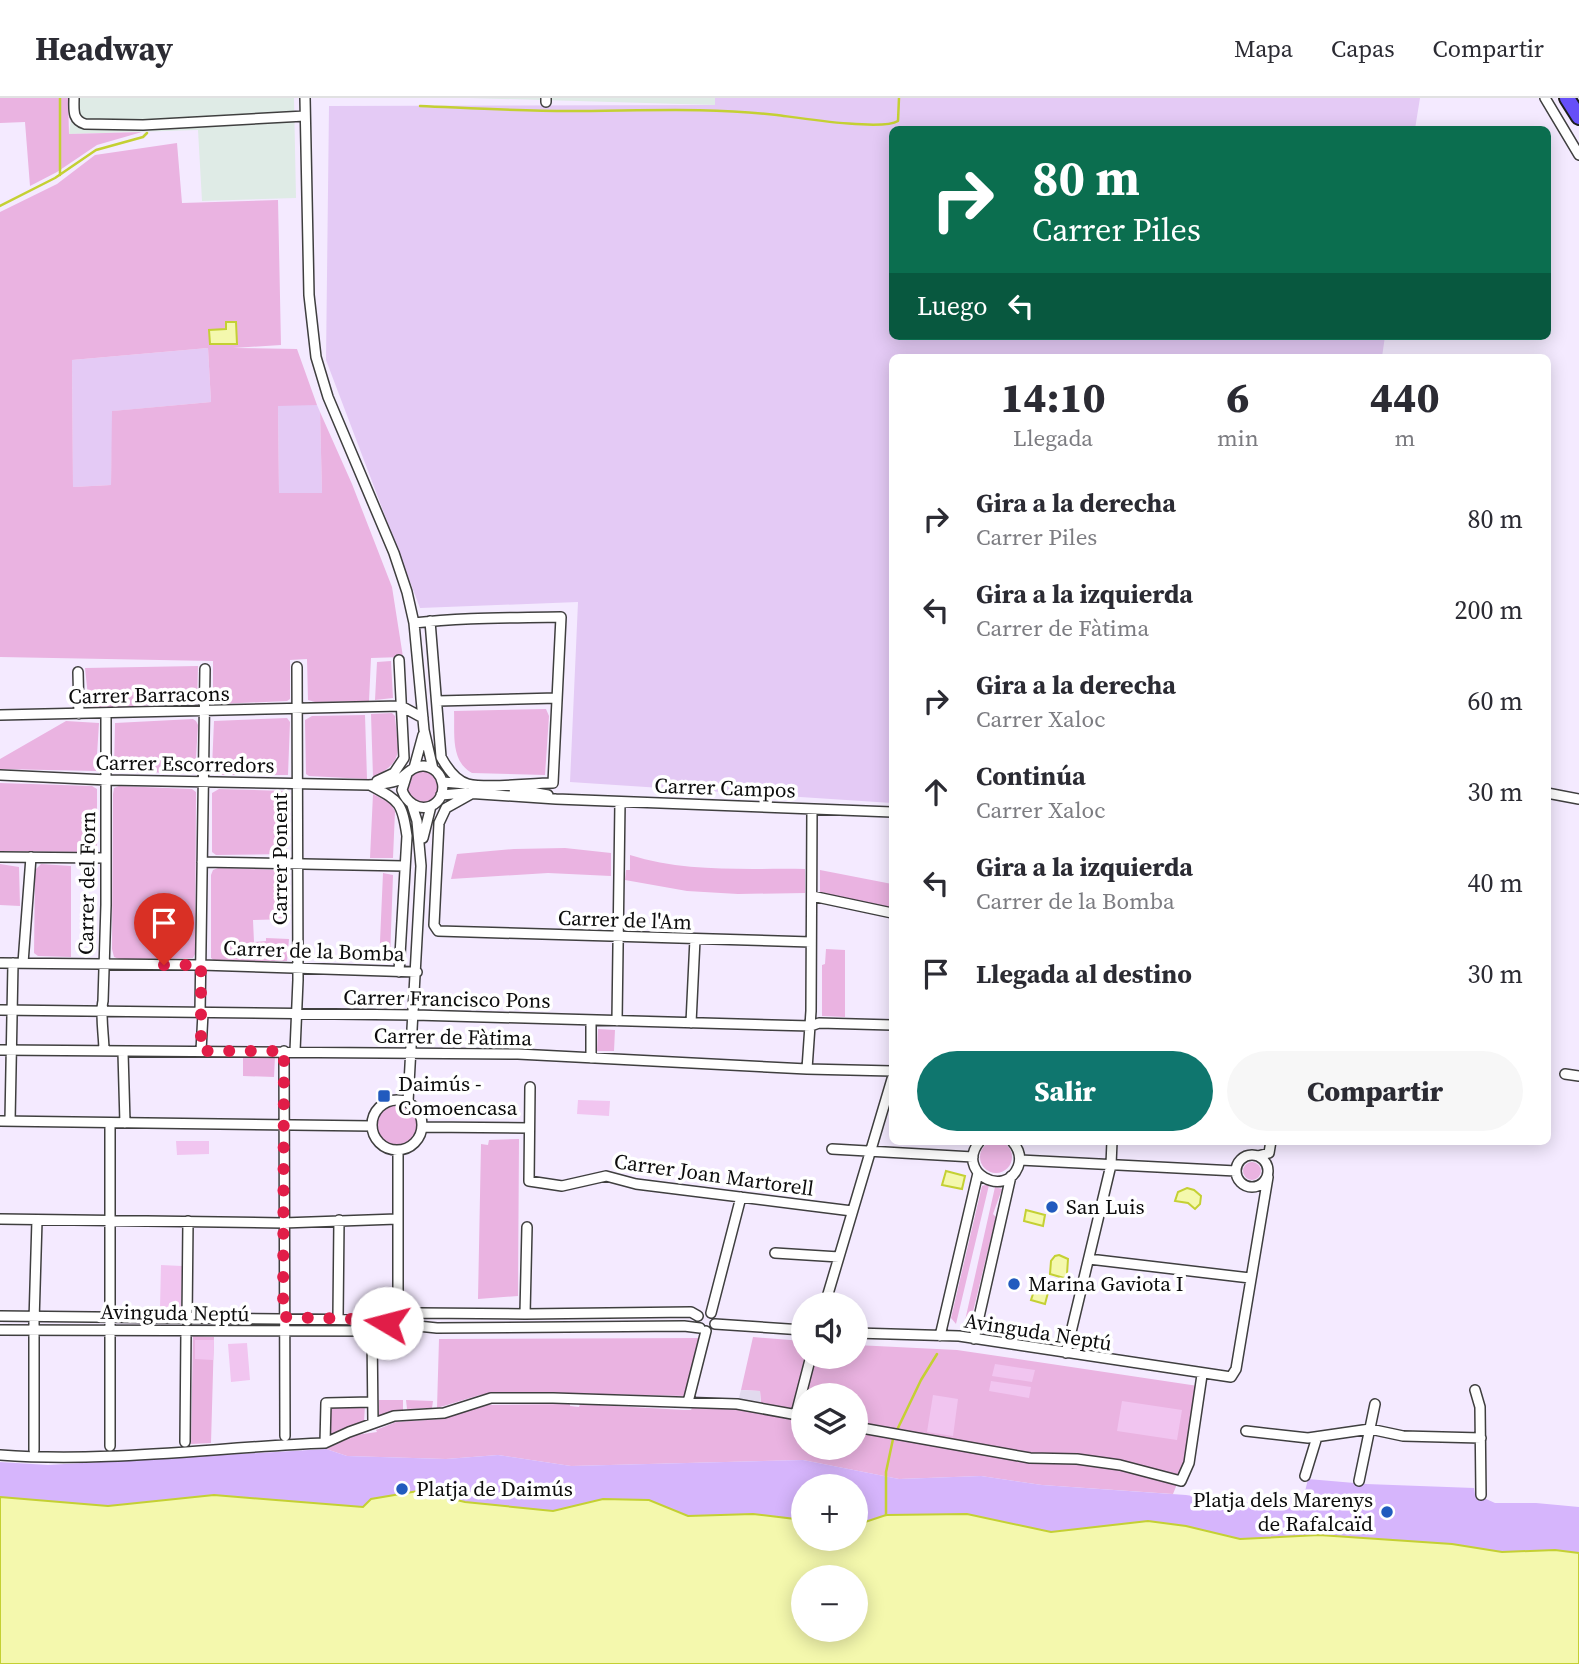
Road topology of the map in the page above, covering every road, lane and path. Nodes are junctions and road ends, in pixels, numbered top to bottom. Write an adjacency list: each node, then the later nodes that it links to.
1 (74, 98): 5 (street)
2 (304, 98): 5 (street)
3 (1545, 98): 7 (street)
4 (1567, 98): 6 (highway)
5 (305, 116): 9 (street)
6 (1579, 117)
7 (1579, 155)
8 (430, 621): 9 (street); 14 (street); 15 (street)
9 (414, 623): 22 (street)
10 (399, 660): 16 (street)
11 (298, 667): 17 (street)
12 (205, 669): 18 (street)
13 (78, 672): 21 (street)
14 (557, 698): 15 (street); 33 (street)
15 (437, 701): 31 (street)
16 (401, 706): 17 (street, Carrer Barracons); 22 (street); 32 (street)
17 (298, 709): 18 (street, Carrer Barracons); 30 (street, Carrer Ponent)
18 (204, 711): 19 (street, Carrer Barracons); 28 (street)
19 (106, 714): 21 (street, Carrer Barracons); 27 (street, Carrer del Forn)
20 (0, 715): 21 (street, Carrer Barracons)
21 (79, 715)
22 (423, 718): 23 (street)
23 (424, 730): 24 (street); 25 (street)
24 (433, 769): 25 (street); 29 (street)
25 (410, 771): 32 (street, Carrer Escorredors); 36 (street)
26 (0, 775): 27 (street, Carrer Escorredors)
27 (106, 780): 28 (street, Carrer Escorredors); 48 (street, Carrer del Forn)
28 (204, 782): 30 (street, Carrer Escorredors); 49 (street)
29 (443, 782): 31 (street); 37 (street)
30 (298, 784): 32 (street, Carrer Escorredors); 50 (street, Carrer Ponent)
31 (466, 784): 33 (street)
32 (369, 785): 36 (street, Carrer Escorredors); 51 (street)
33 (499, 786): 38 (street)
34 (471, 794): 37 (street); 38 (street); 54 (street, Carrer de l'Am)
35 (1551, 794): 39 (street)
36 (404, 795): 41 (street)
37 (441, 795): 42 (street)
38 (556, 799): 40 (street, Carrer Campos)
39 (1579, 799)
40 (621, 802): 43 (street, Carrer Campos); 54 (street)
41 (412, 805): 42 (street); 45 (street)
42 (430, 806): 45 (street)
43 (813, 808): 44 (street, Carrer Campos); 52 (street)
44 (889, 812)
45 (421, 847): 64 (street)
46 (0, 857): 47 (street)
47 (31, 857): 48 (street); 59 (street)
48 (105, 858): 60 (street, Carrer del Forn)
49 (202, 862): 50 (street); 61 (street)
50 (298, 864): 51 (street); 62 (street, Carrer Ponent)
51 (404, 866): 63 (street)
52 (812, 896): 53 (street); 56 (street)
53 (889, 912)
54 (619, 937): 55 (street, Carrer de l'Am); 72 (street)
55 (695, 939): 56 (street, Carrer de l'Am); 73 (street)
56 (811, 942): 75 (street)
57 (0, 963): 58 (street, Carrer de la Bomba)
58 (13, 963): 59 (street, Carrer de la Bomba); 66 (street)
59 (23, 963): 60 (street, Carrer de la Bomba)
60 (104, 964): 61 (street, Carrer de la Bomba); 67 (street, Carrer del Forn)
61 (201, 965): 62 (street, Carrer de la Bomba); 68 (street)
62 (297, 969): 63 (street, Carrer de la Bomba); 69 (street, Carrer Ponent)
63 (399, 972): 64 (street, Carrer de la Bomba)
64 (417, 972): 70 (street)
65 (0, 1010): 66 (street, Carrer Francisco Pons)
66 (11, 1010): 67 (street, Carrer Francisco Pons); 76 (street)
67 (101, 1010): 68 (street, Carrer Francisco Pons); 78 (street, Carrer del Forn)
68 (201, 1013): 69 (street, Carrer Francisco Pons); 79 (street)
69 (295, 1013): 70 (street, Carrer Francisco Pons); 81 (street, Carrer Ponent)
70 (415, 1015): 71 (street, Carrer Francisco Pons); 83 (street)
71 (591, 1020): 72 (street, Carrer Francisco Pons); 84 (street)
72 (617, 1021): 73 (street, Carrer Francisco Pons)
73 (691, 1023): 75 (street, Carrer Francisco Pons)
74 (889, 1025): 75 (street, Carrer Francisco Pons)
75 (811, 1026): 85 (street)
76 (12, 1050): 77 (street, Carrer de Fàtima); 78 (street, Carrer de Fàtima); 92 (street)
77 (0, 1051)
78 (104, 1051): 82 (street, Carrer de Fàtima)
79 (201, 1051): 80 (street, Carrer de Fàtima); 82 (street, Carrer de Fàtima)
80 (284, 1051): 81 (street, Carrer de Fàtima); 95 (street)
81 (295, 1051): 83 (street, Carrer de Fàtima)
82 (123, 1052): 94 (street)
83 (412, 1054): 84 (street, Carrer de Fàtima); 91 (street)
84 (591, 1058): 85 (street, Carrer de Fàtima)
85 (807, 1069): 86 (street, Carrer de Fàtima)
86 (889, 1071)
87 (1565, 1074): 88 (street)
88 (1579, 1076)
89 (530, 1087): 98 (street)
90 (889, 1089): 105 (street)
91 (408, 1102): 96 (street); 97 (street)
92 (5, 1121): 93 (street)
93 (110, 1123): 94 (street); 121 (street)
94 (125, 1123): 95 (street)
95 (284, 1126): 96 (street); 124 (street)
96 (372, 1126): 104 (street)
97 (422, 1127): 98 (street); 104 (street)
98 (529, 1128): 115 (street, Carrer Joan Martorell)
99 (978, 1145): 107 (street)
100 (1014, 1145): 108 (street)
101 (1112, 1145): 109 (street)
102 (1270, 1145): 106 (street)
103 (832, 1149): 105 (street)
104 (398, 1150): 119 (street)
105 (870, 1151): 107 (street); 117 (street)
106 (1258, 1156): 110 (street); 113 (street)
107 (973, 1157): 111 (street)
108 (1020, 1160): 109 (street); 112 (street)
109 (1111, 1165): 110 (street); 128 (street)
110 (1236, 1171): 114 (street)
111 (978, 1173): 112 (street); 154 (street)
112 (1011, 1176): 155 (street)
113 (1268, 1177): 114 (street); 116 (street)
114 (1256, 1187): 116 (street)
115 (741, 1197): 117 (street, Carrer Joan Martorell); 132 (street)
116 (1262, 1203): 129 (street)
117 (852, 1211): 127 (street)
118 (0, 1219): 120 (street)
119 (397, 1219): 122 (street); 131 (street)
120 (37, 1220): 121 (street); 136 (street)
121 (111, 1220): 123 (street); 137 (street)
122 (339, 1220): 124 (street); 140 (street)
123 (188, 1221): 124 (street); 138 (street)
124 (283, 1223): 139 (street)
125 (527, 1227): 133 (street)
126 (775, 1252): 127 (street)
127 (839, 1257): 130 (street)
128 (1089, 1259): 129 (street); 156 (street)
129 (1250, 1278): 157 (street, Avinguda Neptú)
130 (829, 1292)
131 (398, 1311): 141 (street); 142 (street)
132 (710, 1313): 135 (street); 143 (street)
133 (524, 1314): 135 (street); 142 (street)
134 (0, 1316): 136 (street, Avinguda Neptú)
135 (698, 1316): 149 (street)
136 (34, 1317): 137 (street, Avinguda Neptú); 146 (street)
137 (111, 1317): 138 (street, Avinguda Neptú); 147 (street)
138 (187, 1317): 139 (street, Avinguda Neptú); 150 (street)
139 (283, 1317): 140 (street, Avinguda Neptú); 152 (street)
140 (338, 1318): 141 (street, Avinguda Neptú)
141 (387, 1320): 151 (street)
142 (407, 1321): 149 (street); 151 (street)
143 (715, 1324): 144 (street); 149 (street)
144 (791, 1329)
145 (0, 1330): 146 (street, Avinguda Neptú)
146 (34, 1330): 147 (street, Avinguda Neptú); 173 (street)
147 (111, 1330): 150 (street, Avinguda Neptú); 172 (street)
148 (372, 1330): 151 (street, Avinguda Neptú); 152 (street, Avinguda Neptú); 159 (street)
149 (703, 1330): 160 (street)
150 (186, 1331): 152 (street, Avinguda Neptú); 170 (street)
151 (391, 1331)
152 (283, 1332): 167 (street)
153 (868, 1333): 154 (street, Avinguda Neptú)
154 (940, 1336): 155 (street, Avinguda Neptú)
155 (974, 1339): 156 (street, Avinguda Neptú)
156 (1066, 1353): 157 (street, Avinguda Neptú)
157 (1202, 1374): 164 (street)
158 (1475, 1390): 169 (street)
159 (372, 1400): 163 (street); 171 (street)
160 (688, 1402): 162 (street); 163 (street)
161 (1375, 1404): 165 (street)
162 (791, 1413)
163 (373, 1423): 171 (street)
164 (868, 1429)
165 (1370, 1429): 168 (street); 169 (street); 176 (street)
166 (1246, 1431): 168 (street)
167 (285, 1436)
168 (1317, 1437): 175 (street)
169 (1480, 1438): 177 (street)
170 (185, 1442)
171 (326, 1443): 174 (street)
172 (110, 1446)
173 (34, 1450)
174 (0, 1455)
175 (1304, 1476)
176 (1359, 1481)
177 (1481, 1494)

